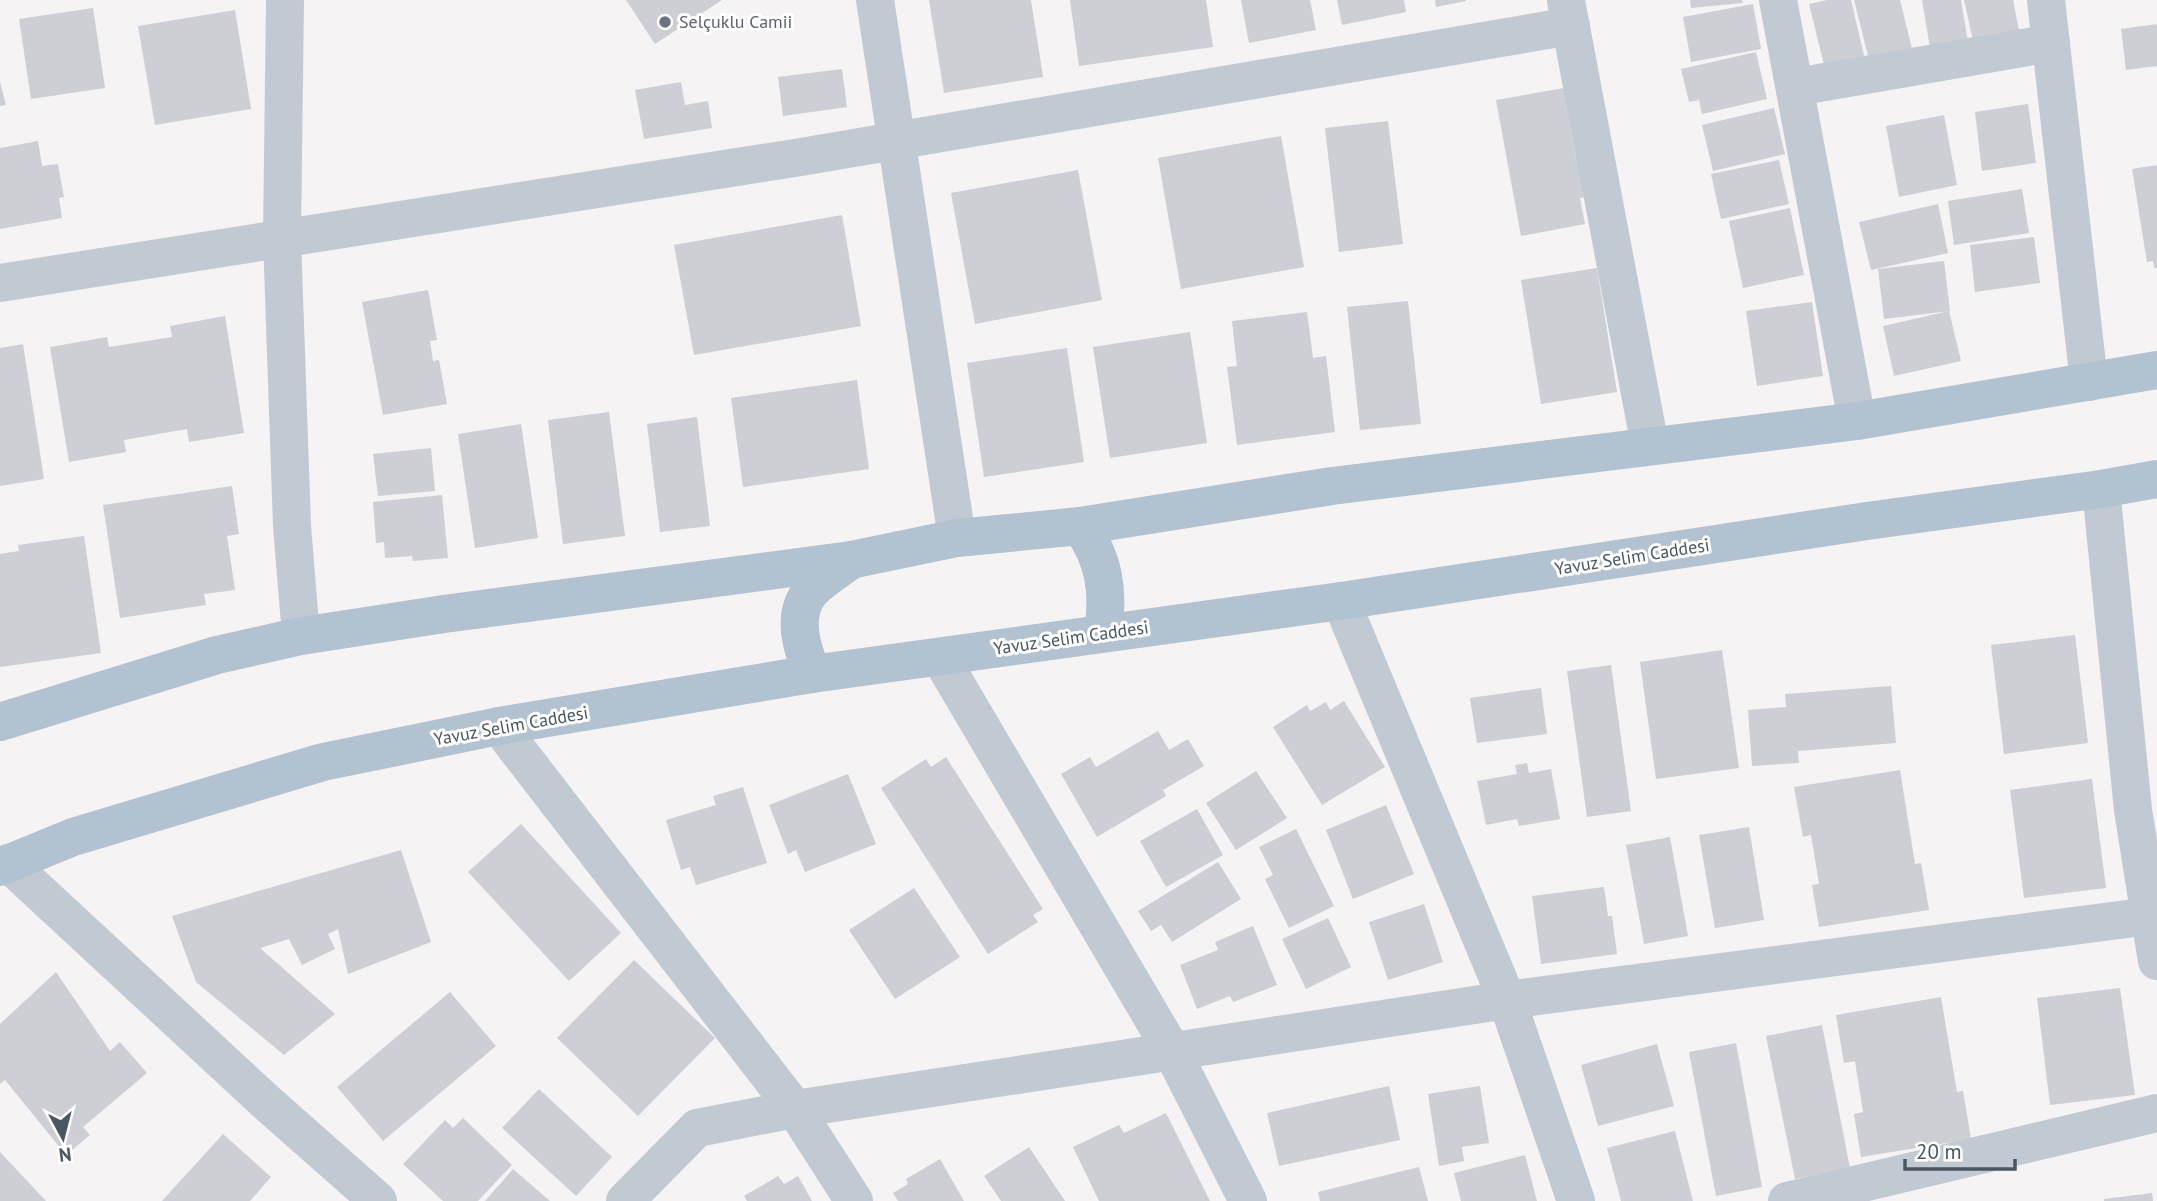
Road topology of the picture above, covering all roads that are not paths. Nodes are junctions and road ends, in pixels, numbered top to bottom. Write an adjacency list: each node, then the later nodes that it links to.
1 (285, 0): 9 (street)
2 (875, 0): 8 (street)
3 (1778, 0): 7 (street)
4 (2046, 0): 6 (street)
5 (1569, 13): 8 (street); 14 (street)
6 (2051, 43): 7 (street); 12 (street)
7 (1796, 87): 13 (street)
8 (895, 141): 9 (street); 18 (street)
9 (282, 238): 10 (street); 22 (street)
10 (0, 283)
11 (2157, 370): 12 (main road)
12 (2089, 382): 13 (main road)
13 (1857, 421): 14 (main road)
14 (1650, 446): 17 (main road)
15 (2157, 479): 16 (main road, Yavuz Selim Caddesi)
16 (2101, 489): 20 (main road, Yavuz Selim Caddesi); 27 (street)
17 (1080, 526): 18 (main road); 21 (main road)
18 (957, 538): 19 (main road)
19 (851, 560): 22 (main road); 24 (main road)
20 (1341, 601): 21 (main road, Yavuz Selim Caddesi); 31 (street)
21 (1103, 632): 23 (main road, Yavuz Selim Caddesi)
22 (301, 636): 25 (main road)
23 (940, 657): 24 (main road, Yavuz Selim Caddesi); 32 (street)
24 (812, 674): 26 (main road, Yavuz Selim Caddesi)
25 (0, 722)
26 (499, 726): 28 (main road, Yavuz Selim Caddesi); 33 (street)
27 (2143, 766): 29 (street)
28 (4, 865): 35 (street)
29 (2150, 916): 30 (street); 31 (street)
30 (2157, 961)
31 (1507, 1000): 32 (street); 39 (street)
32 (1172, 1051): 33 (street); 38 (street)
33 (795, 1109): 36 (street); 37 (street)
34 (2157, 1113): 40 (street)
35 (378, 1201)
36 (625, 1201)
37 (854, 1201)
38 (1248, 1201)
39 (1576, 1201)
40 (1787, 1201)

